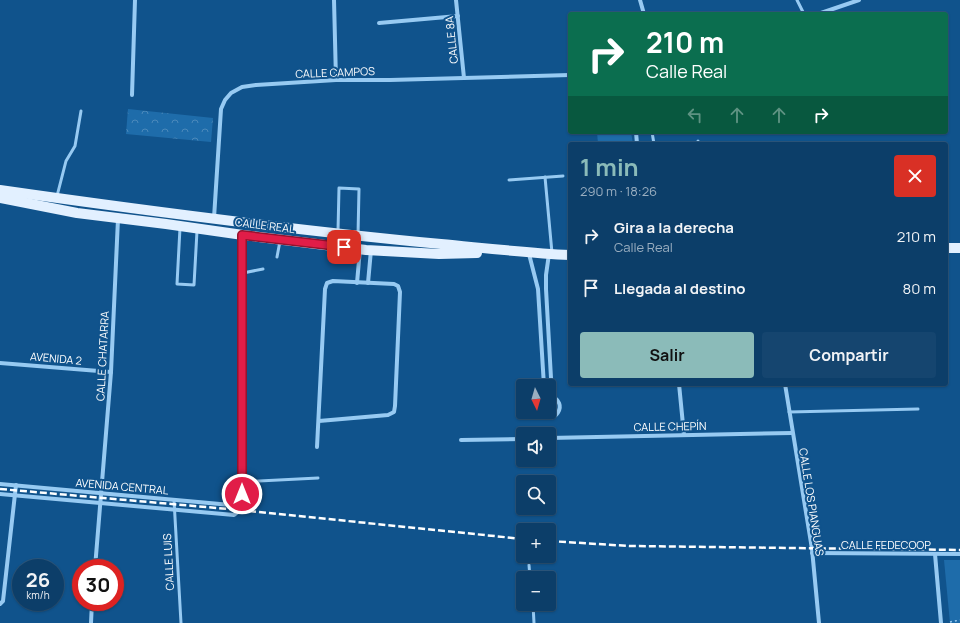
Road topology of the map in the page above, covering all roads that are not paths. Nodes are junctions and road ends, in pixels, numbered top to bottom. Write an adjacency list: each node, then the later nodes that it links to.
1 (135, 0): 15 (street)
2 (334, 0): 14 (street)
3 (456, 0): 10 (street, CALLE 8A)
4 (640, 0): 7 (street)
5 (797, 0): 8 (lane)
6 (859, 0): 9 (street)
7 (643, 12)
8 (803, 12)
9 (824, 12)
10 (458, 16): 11 (street); 13 (street, CALLE 8A)
11 (379, 23)
12 (568, 75): 13 (street, CALLE CAMPOS)
13 (464, 78): 14 (street, CALLE CAMPOS)
14 (336, 80): 26 (street, CALLE CAMPOS)
15 (132, 95)
16 (81, 111): 22 (lane)
17 (563, 176): 18 (lane)
18 (545, 177): 19 (lane); 40 (lane)
19 (509, 180)
20 (0, 190): 22 (main road, CALLE REAL)
21 (0, 198): 25 (main road, CALLE REAL)
22 (57, 198): 23 (main road, CALLE REAL)
23 (69, 200): 24 (main road, CALLE REAL); 25 (main road)
24 (150, 211): 25 (main road); 26 (main road, CALLE REAL)
25 (118, 218): 27 (main road, CALLE REAL); 52 (street, CALLE CHATARRA)
26 (214, 218): 27 (main road); 30 (main road, CALLE REAL); 32 (main road)
27 (166, 224): 28 (main road, CALLE REAL)
28 (180, 226): 29 (main road, CALLE REAL); 29 (lane)
29 (197, 228): 32 (main road, CALLE REAL)
30 (292, 228): 31 (main road, CALLE REAL); 32 (main road)
31 (338, 234): 33 (main road, CALLE REAL); 33 (lane)
32 (242, 235): 34 (main road, CALLE REAL); 44 (street)
33 (358, 236): 39 (main road, CALLE REAL)
34 (281, 240): 37 (main road, CALLE REAL); 42 (lane)
35 (948, 248): 36 (main road)
36 (960, 248)
37 (360, 249): 38 (main road, CALLE REAL); 45 (street)
38 (371, 250): 39 (main road, CALLE REAL); 46 (street)
39 (528, 253): 40 (main road, CALLE REAL); 47 (street)
40 (551, 254): 41 (main road, CALLE REAL); 48 (street)
41 (568, 255)
42 (277, 257)
43 (263, 269): 44 (lane)
44 (243, 273): 69 (street)
45 (357, 283): 46 (street); 61 (street)
46 (368, 283): 61 (street)
47 (538, 289): 48 (street); 49 (street)
48 (546, 289): 50 (street)
49 (541, 339): 50 (street); 53 (street)
50 (548, 339): 54 (street)
51 (0, 363): 52 (street, AVENIDA 2)
52 (111, 372): 74 (street, CALLE CHATARRA)
53 (544, 379)
54 (549, 379)
55 (679, 386): 63 (street)
56 (784, 386): 59 (street, CALLE LOS PIANGUAS)
57 (556, 399): 60 (street)
58 (918, 409): 59 (lane)
59 (789, 412): 62 (street, CALLE LOS PIANGUAS)
60 (556, 415)
61 (319, 421): 67 (street)
62 (792, 433): 63 (street, CALLE CHEPÍN); 79 (street, CALLE LOS PIANGUAS)
63 (684, 435): 64 (street, CALLE CHEPÍN)
64 (556, 438)
65 (516, 439): 66 (street)
66 (461, 440)
67 (317, 447)
68 (318, 478): 69 (lane)
69 (242, 482): 77 (street)
70 (0, 484): 71 (street, AVENIDA CENTRAL)
71 (16, 486): 73 (street); 74 (street, AVENIDA CENTRAL)
72 (0, 494): 73 (street, AVENIDA CENTRAL)
73 (15, 495): 76 (street, AVENIDA CENTRAL); 85 (street)
74 (102, 496): 75 (street, AVENIDA CENTRAL); 76 (street, CALLE CHATARRA)
75 (174, 500): 77 (street, AVENIDA CENTRAL); 78 (lane, CALLE LUIS)
76 (101, 502): 78 (street, AVENIDA CENTRAL); 82 (street, CALLE CHATARRA)
77 (242, 506): 78 (street, AVENIDA CENTRAL)
78 (174, 509): 89 (lane, CALLE LUIS)
79 (812, 553): 80 (street, CALLE FEDECOOP); 91 (street, CALLE LOS PIANGUAS)
80 (935, 554): 81 (street, CALLE FEDECOOP); 92 (street)
81 (960, 554)
82 (96, 559)
83 (529, 565): 84 (lane)
84 (529, 571)
85 (0, 604)
86 (92, 611): 88 (street)
87 (533, 611): 90 (lane)
88 (91, 623)
89 (181, 623)
90 (534, 623)
91 (819, 623)
92 (941, 623)

